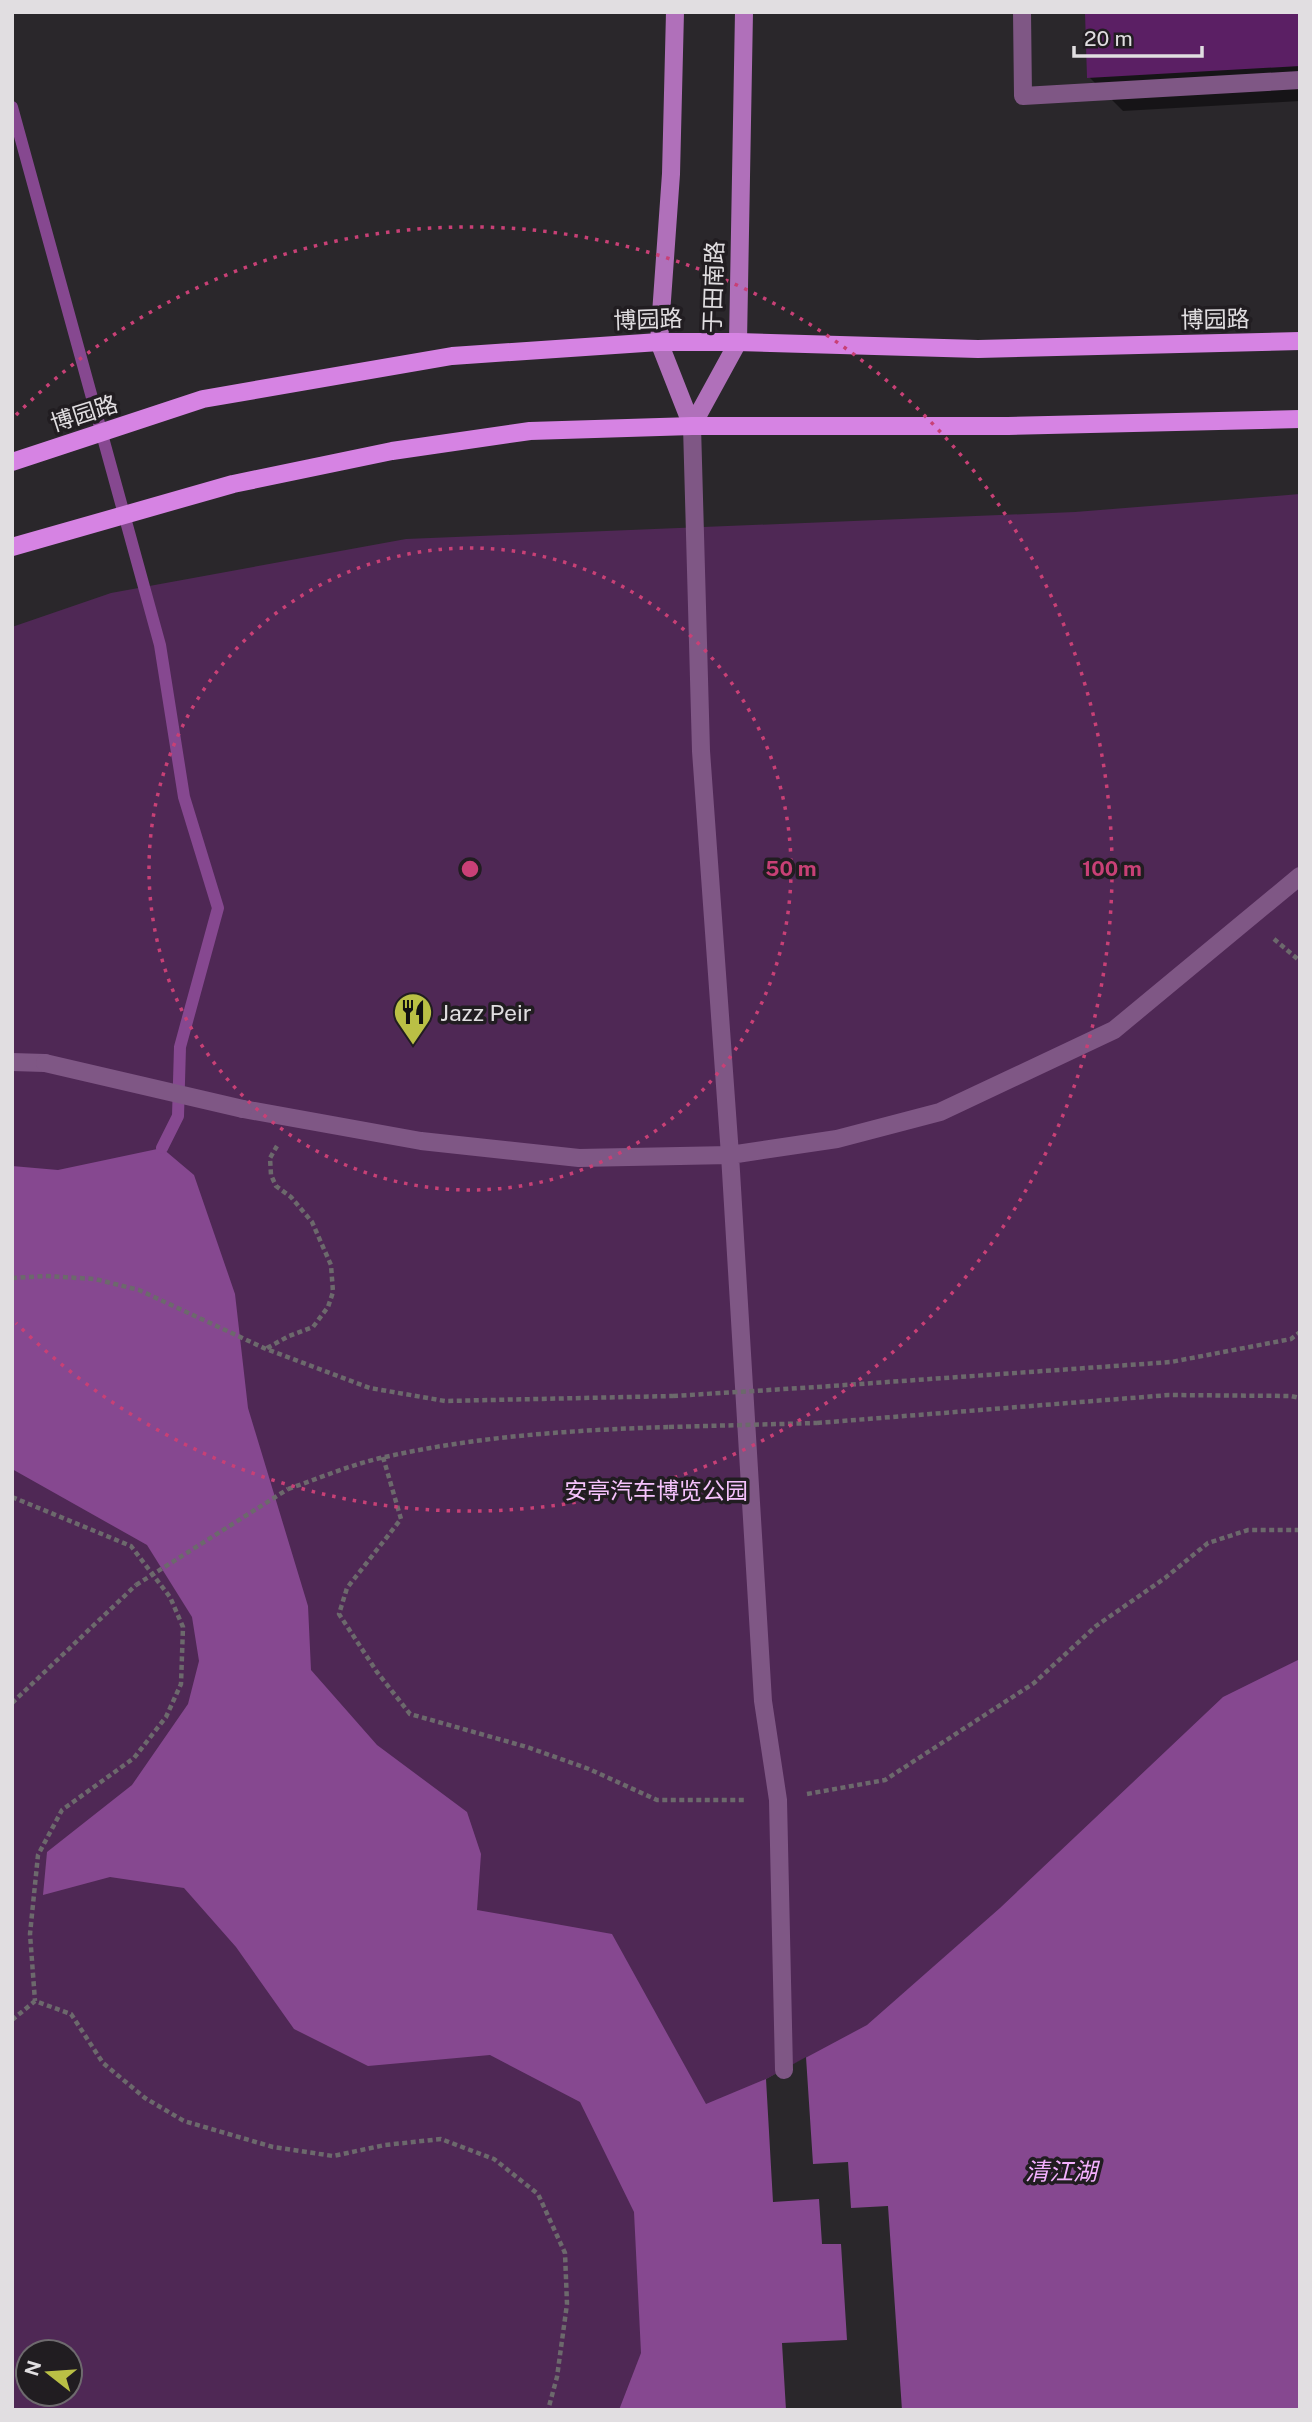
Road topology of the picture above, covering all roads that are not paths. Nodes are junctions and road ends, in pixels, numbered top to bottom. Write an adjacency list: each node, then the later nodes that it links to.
1 (675, 12): 6 (street)
2 (744, 12): 7 (street, 于田南路)
3 (1022, 12): 4 (street)
4 (1300, 80)
5 (1300, 341): 7 (main road, 博园路)
6 (659, 342): 7 (main road, 博园路); 9 (street); 10 (main road, 博园路)
7 (737, 342): 9 (street, 于田南路)
8 (1300, 419): 9 (main road)
9 (692, 426): 11 (main road); 14 (street)
10 (12, 462)
11 (12, 547)
12 (1300, 876): 14 (street)
13 (12, 1062): 14 (street)
14 (730, 1155): 15 (street)
15 (784, 2070)

